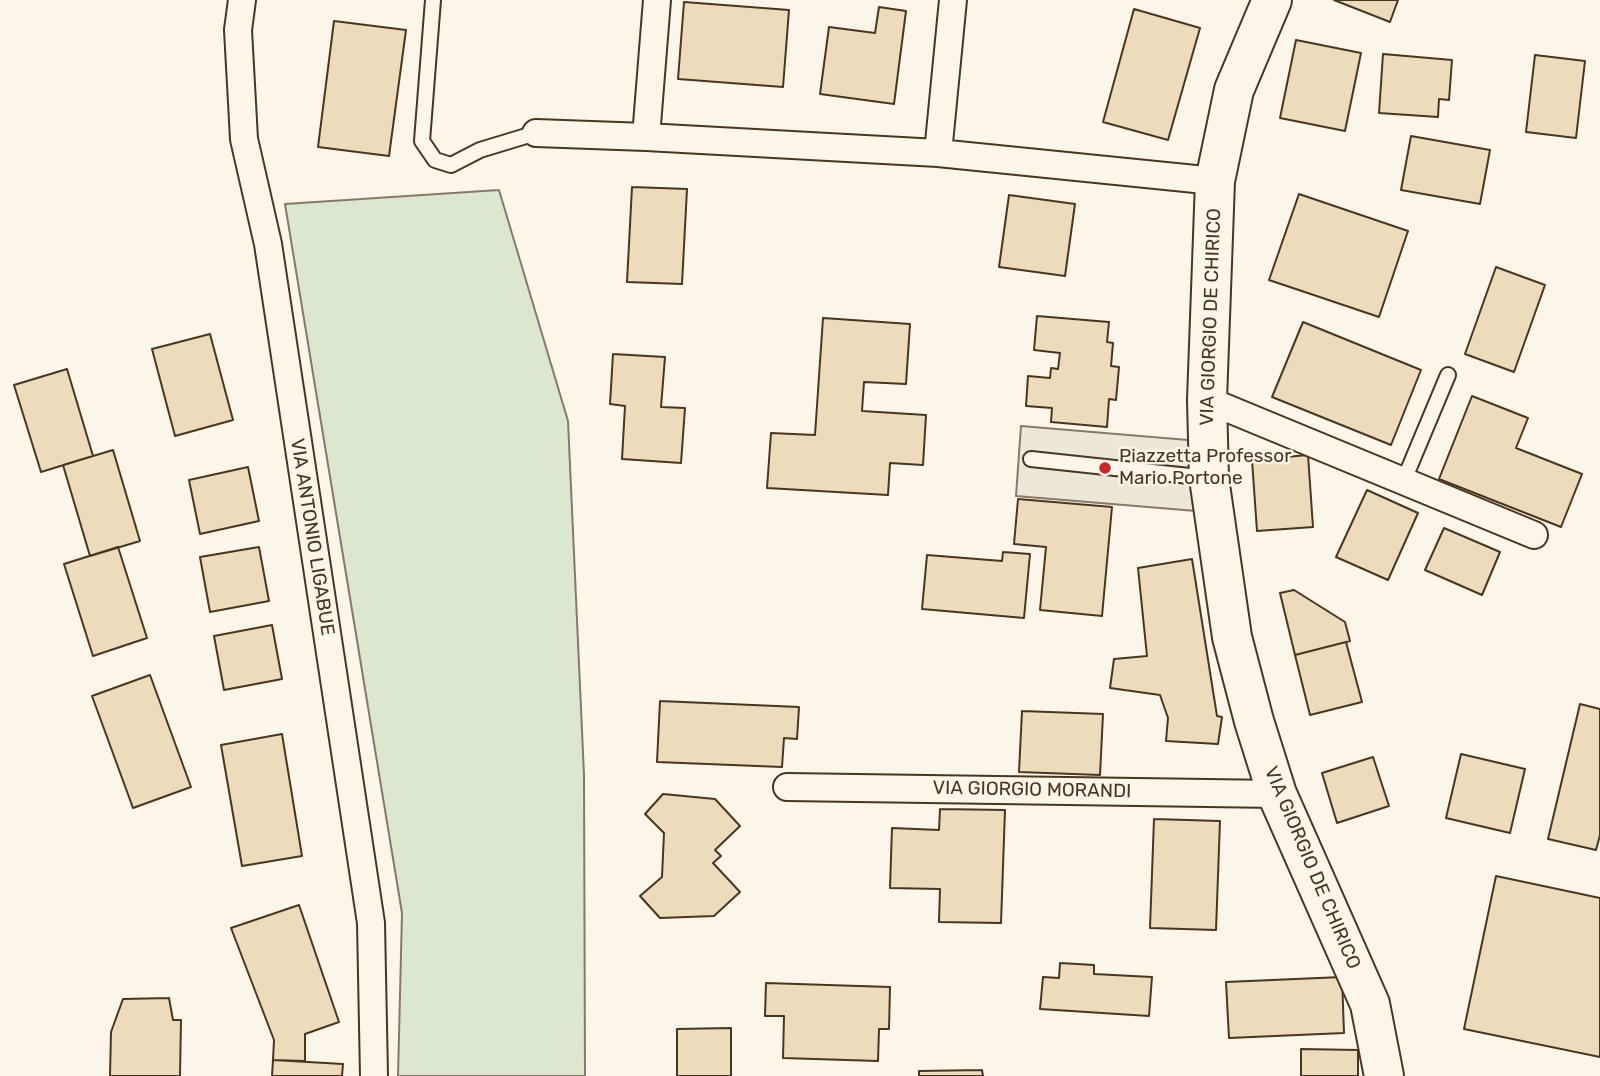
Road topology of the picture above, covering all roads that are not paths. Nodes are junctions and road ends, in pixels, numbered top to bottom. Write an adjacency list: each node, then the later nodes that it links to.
1 (242, 0): 18 (street, VIA ANTONIO LIGABUE)
2 (433, 0): 6 (lane)
3 (657, 0): 7 (street)
4 (953, 0): 8 (street)
5 (1272, 0): 9 (main road, VIA GIORGIO DE CHIRICO)
6 (536, 133): 7 (street)
7 (646, 137): 8 (street)
8 (938, 153): 9 (street)
9 (1215, 181): 11 (main road, VIA GIORGIO DE CHIRICO)
10 (1448, 375): 14 (lane)
11 (1207, 400): 13 (main road, VIA GIORGIO DE CHIRICO); 14 (street)
12 (1031, 459): 13 (lane)
13 (1209, 478): 17 (main road, VIA GIORGIO DE CHIRICO)
14 (1404, 480): 15 (street)
15 (1534, 535)
16 (787, 787): 17 (street, VIA GIORGIO MORANDI)
17 (1277, 794): 19 (main road, VIA GIORGIO DE CHIRICO)
18 (374, 1076)
19 (1384, 1076)

